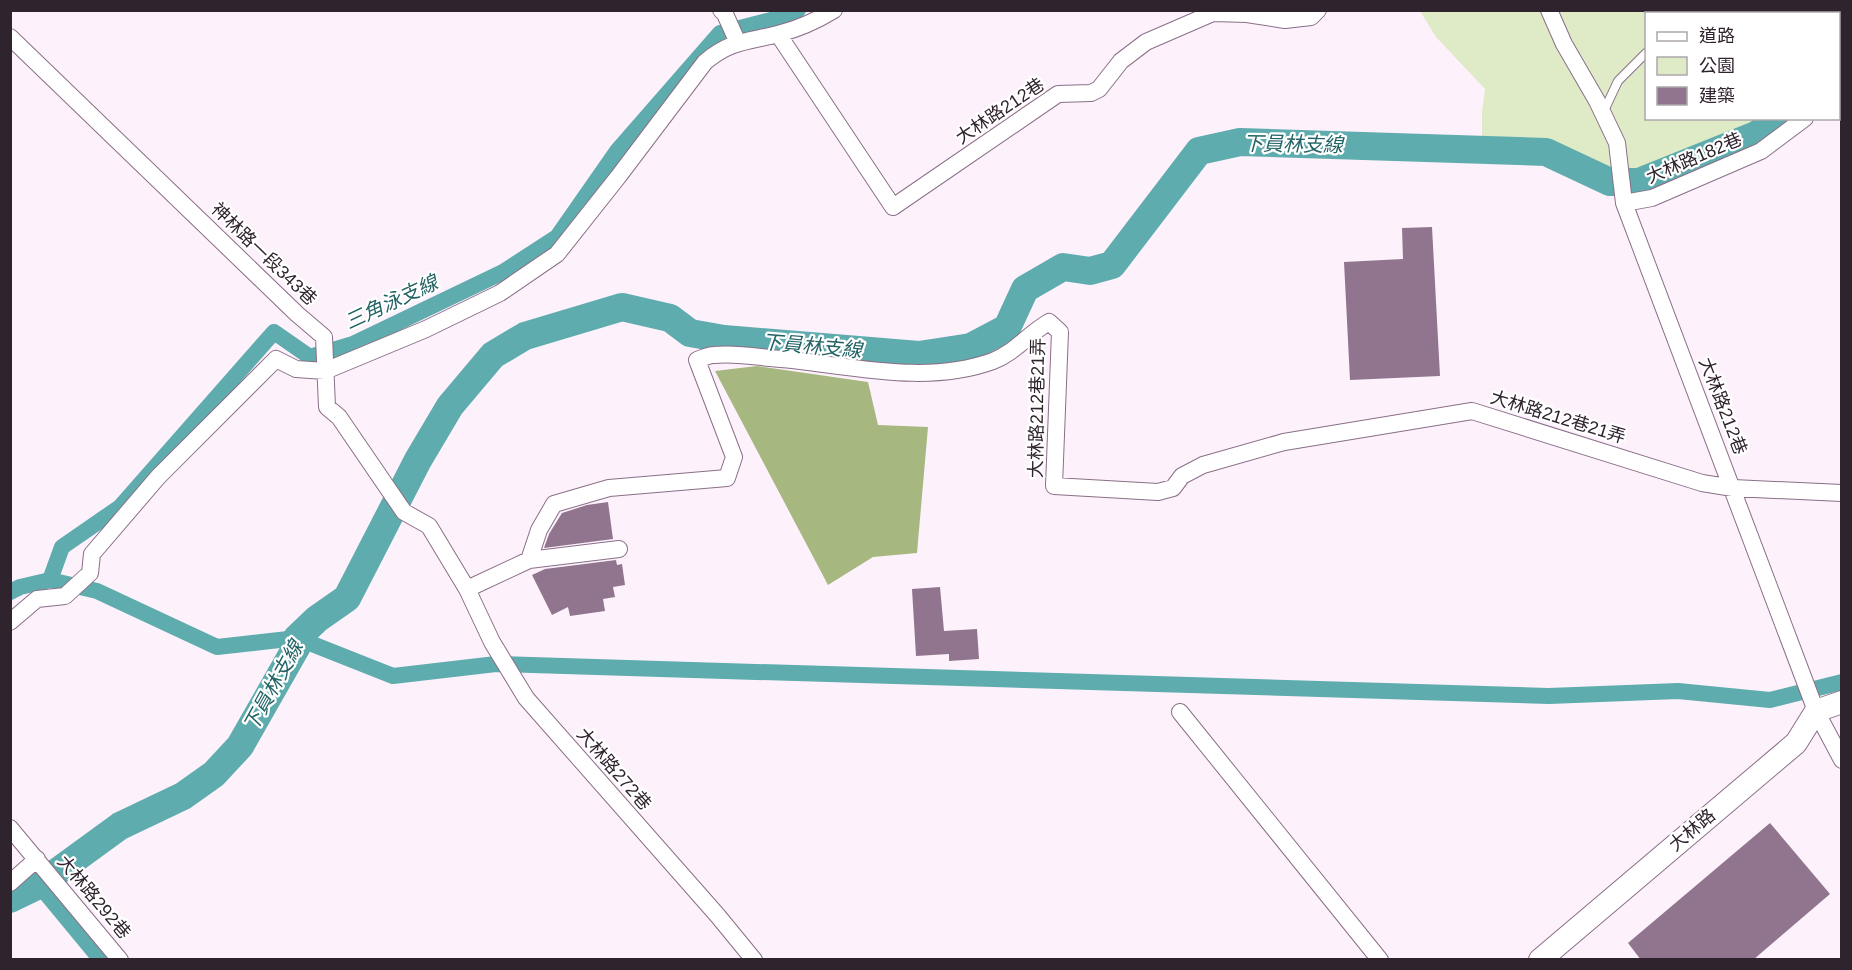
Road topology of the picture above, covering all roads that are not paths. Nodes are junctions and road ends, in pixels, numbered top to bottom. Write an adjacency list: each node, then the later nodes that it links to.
1 (721, 10): 7 (street)
2 (834, 10): 5 (street)
3 (1318, 10): 5 (street, 大林路212巷)
4 (1549, 10): 9 (street, 大林路212巷)
5 (778, 34): 7 (street)
6 (10, 37): 12 (street, 神林路一段343巷)
7 (738, 43): 12 (street)
8 (1645, 55): 9 (lane)
9 (1603, 113): 11 (street, 大林路212巷)
10 (1802, 120): 11 (street, 大林路182巷)
11 (1624, 203): 13 (street, 大林路212巷)
12 (325, 370): 17 (street, 神林路一段343巷); 18 (street)
13 (1733, 488): 14 (street, 大林路212巷21弄); 16 (street, 大林路212巷21弄); 20 (street, 大林路212巷)
14 (1842, 493)
15 (619, 549): 16 (street)
16 (529, 560): 17 (street)
17 (467, 589): 27 (street, 大林路272巷)
18 (10, 622)
19 (1842, 702): 20 (street)
20 (1816, 711): 22 (street, 大林路212巷); 29 (street, 大林路)
21 (1180, 712): 28 (street)
22 (1842, 760)
23 (10, 828): 24 (street, 大林路292巷)
24 (37, 860): 25 (street); 26 (street, 大林路292巷)
25 (10, 883)
26 (120, 960)
27 (754, 960)
28 (1380, 960)
29 (1540, 960)

